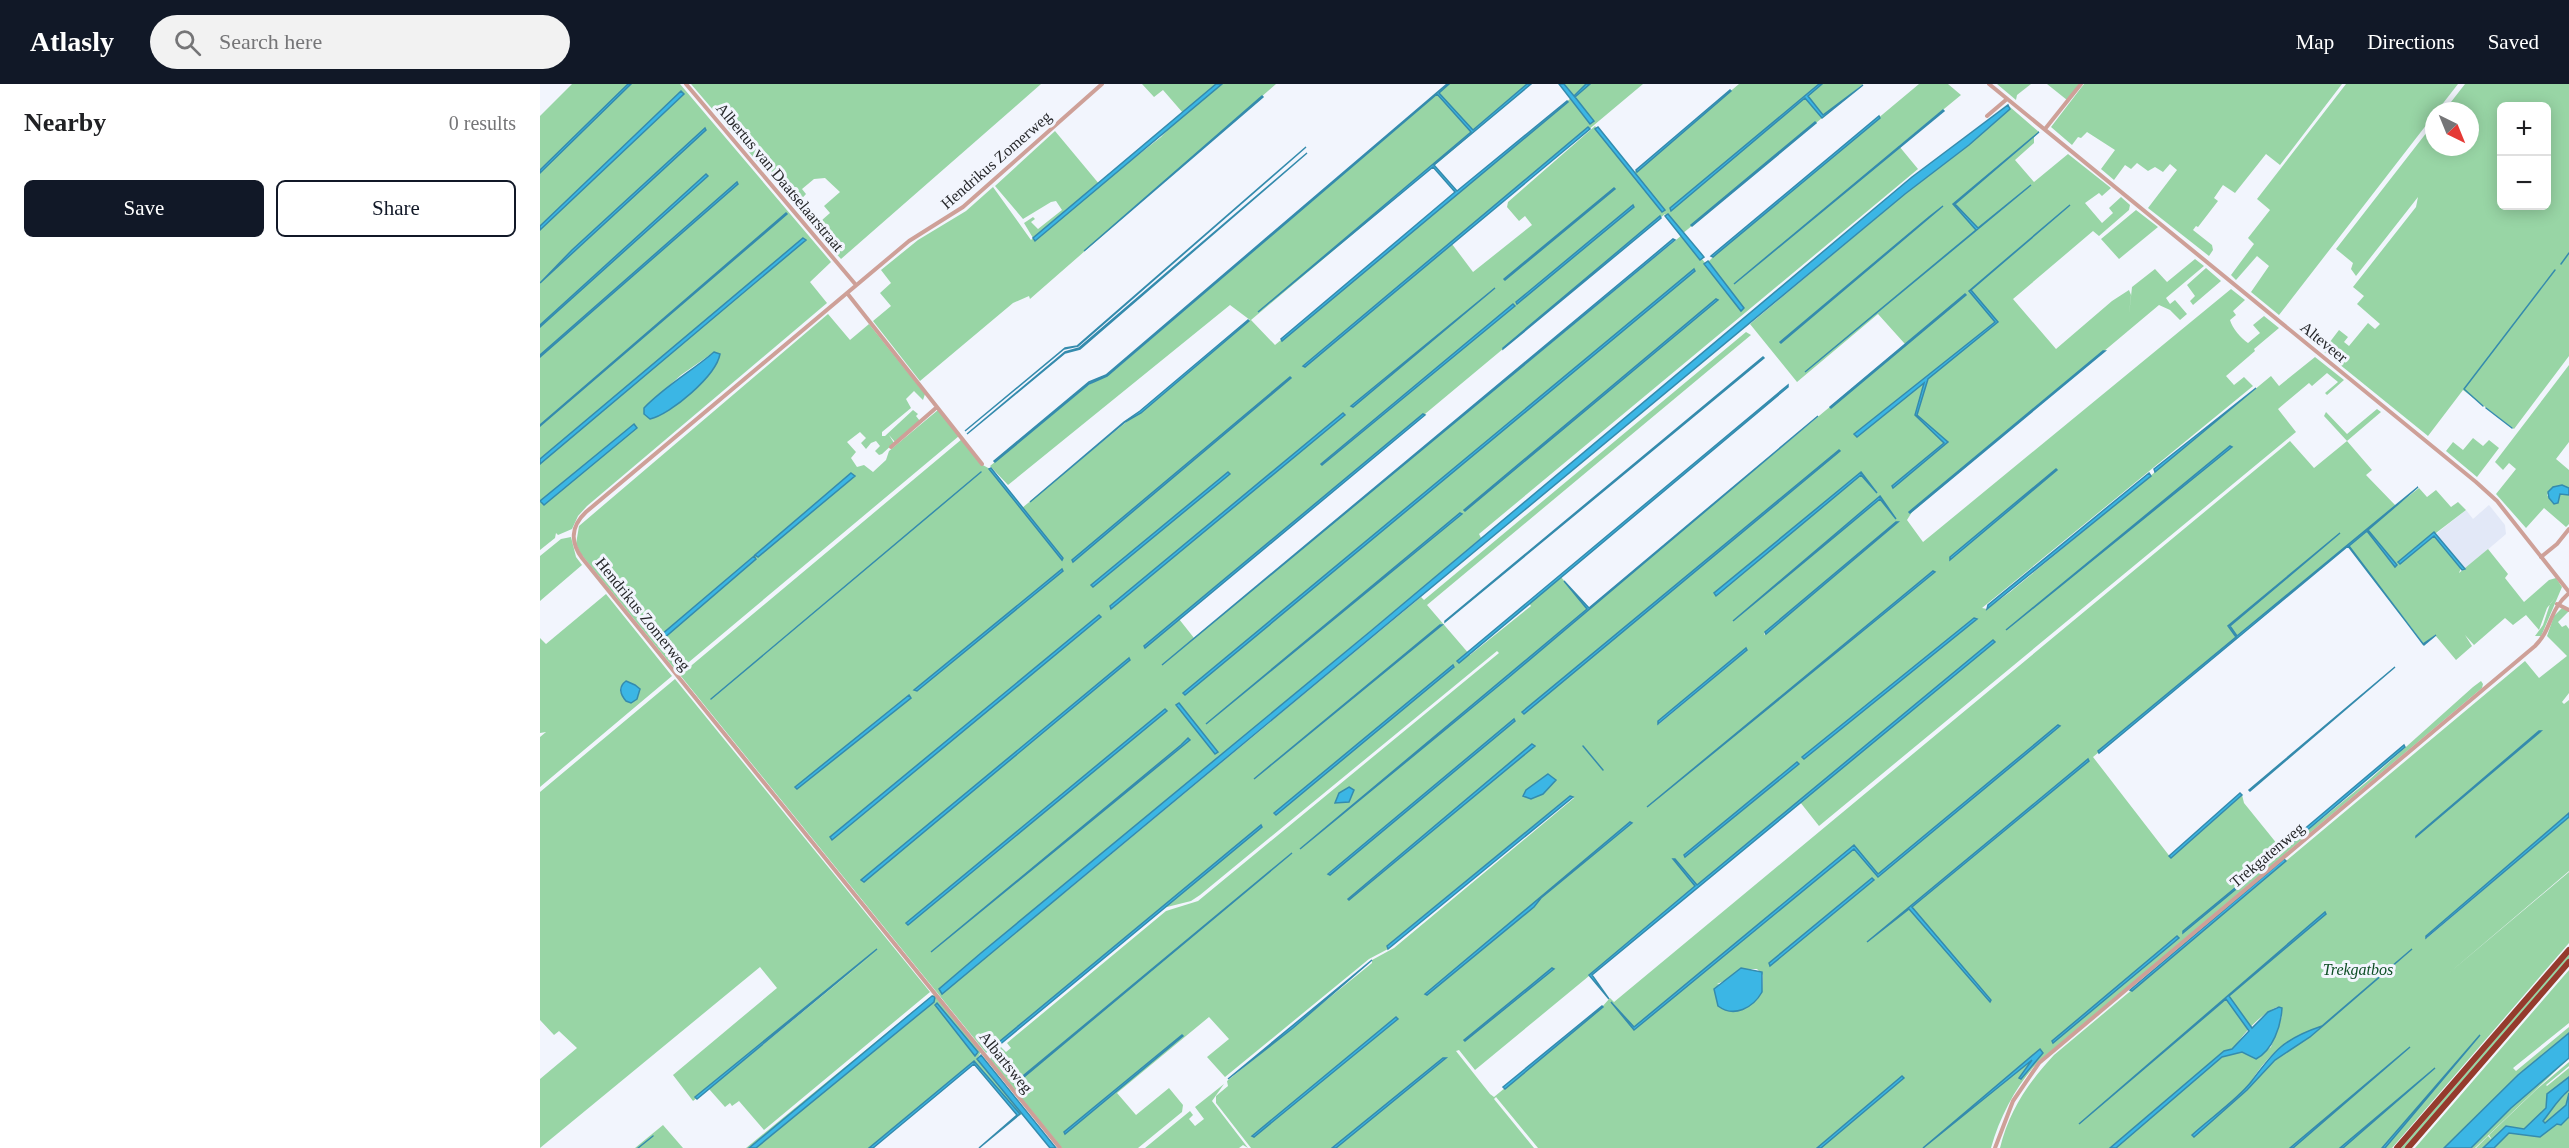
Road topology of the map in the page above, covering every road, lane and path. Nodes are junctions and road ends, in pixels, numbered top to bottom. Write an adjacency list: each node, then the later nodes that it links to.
1 (686, 84): 8 (street, Albertus van Daatselaarstraat)
2 (1102, 84): 8 (street, Hendrikus Zomerweg)
3 (1989, 84): 5 (street, Alteveer)
4 (2081, 84): 7 (street)
5 (2007, 99): 6 (street); 7 (street, Alteveer)
6 (1987, 116)
7 (2045, 129): 14 (street, Alteveer)
8 (856, 285): 9 (street, Hendrikus Zomerweg)
9 (847, 293): 10 (street); 20 (street, Hendrikus Zomerweg)
10 (938, 407): 11 (street); 12 (street)
11 (891, 447)
12 (982, 464)
13 (2569, 529): 14 (street)
14 (2542, 556): 15 (street, Alteveer)
15 (2569, 592): 16 (street, Trekgatenweg)
16 (2557, 604): 17 (street); 22 (street, Trekgatenweg)
17 (2569, 610)
18 (2569, 950): 23 (highway)
19 (2569, 962): 24 (highway)
20 (933, 991): 21 (street, Albartsweg)
21 (1060, 1148)
22 (1995, 1148)
23 (2397, 1148)
24 (2408, 1148)

